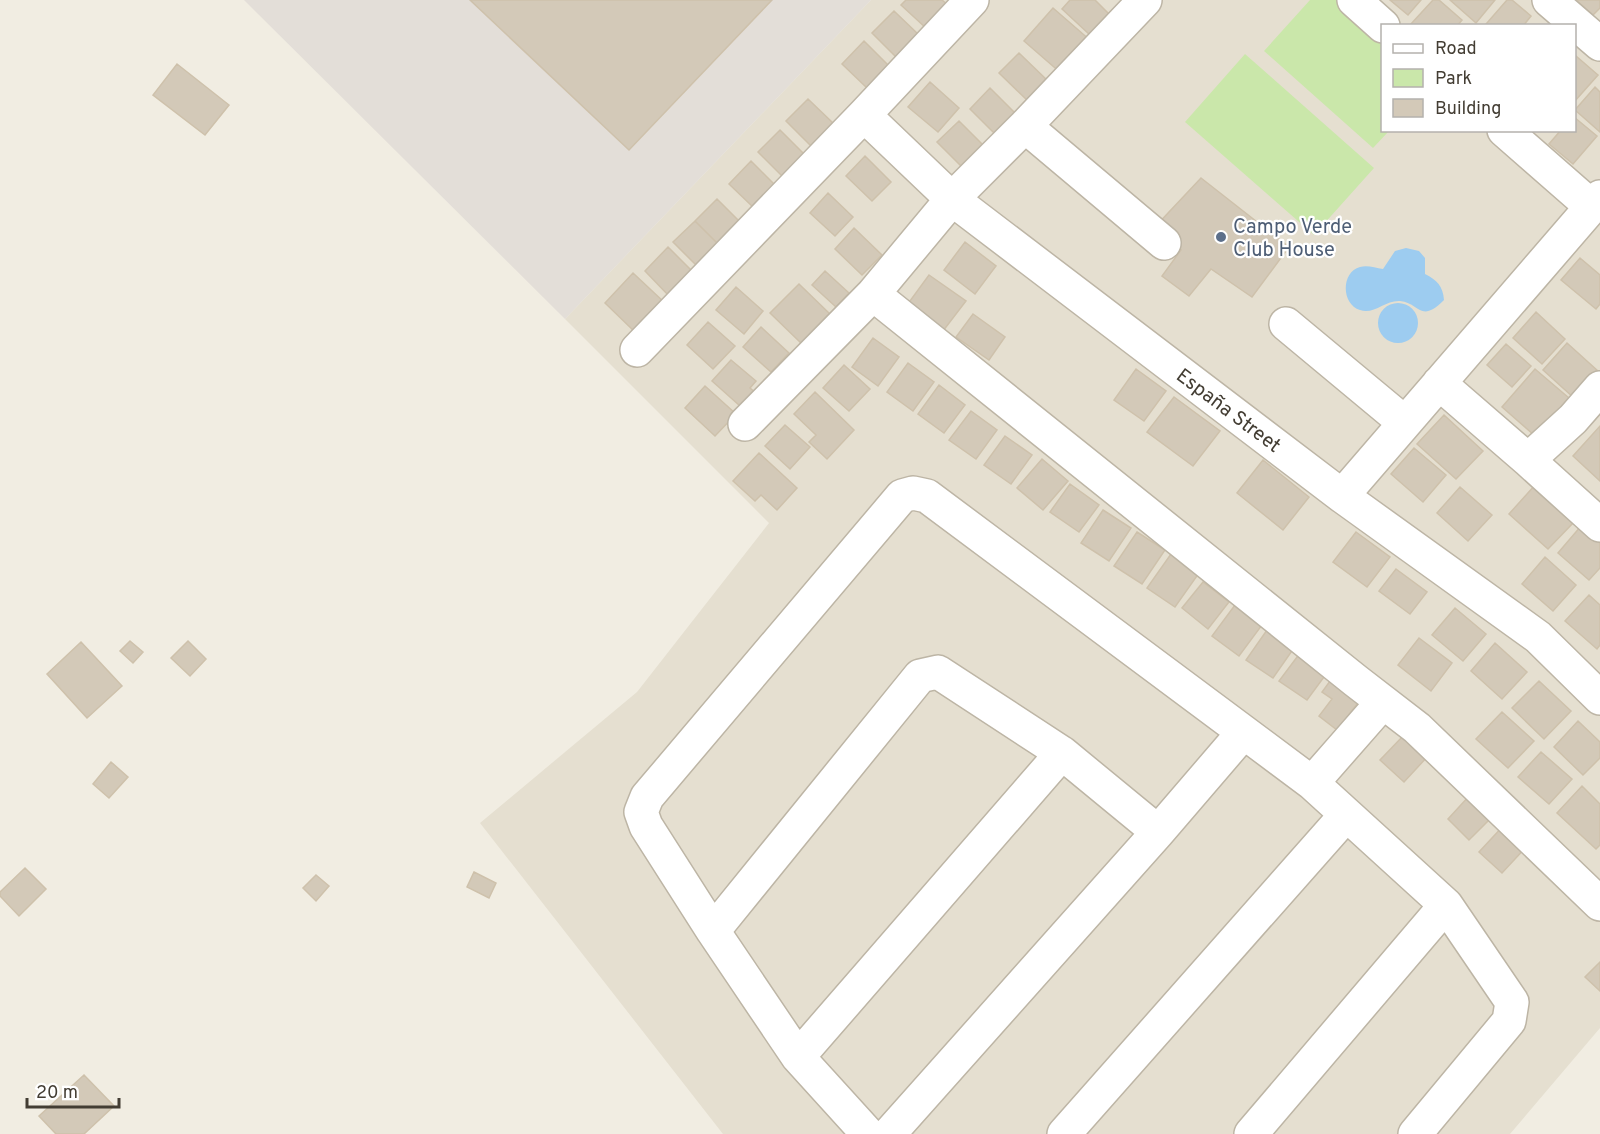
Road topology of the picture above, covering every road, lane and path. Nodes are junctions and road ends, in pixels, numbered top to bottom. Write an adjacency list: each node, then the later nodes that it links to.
1 (972, 0): 7 (street)
2 (1145, 0): 8 (street)
3 (1354, 0): 5 (street)
4 (1549, 0): 6 (street)
5 (1381, 24)
6 (1600, 44)
7 (864, 115): 10 (street, España Street); 15 (street)
8 (1025, 126): 10 (street); 12 (street)
9 (1507, 132): 11 (street)
10 (952, 199): 13 (street); 21 (street, España Street)
11 (1596, 202): 16 (street)
12 (1164, 243)
13 (873, 294): 19 (street); 24 (street)
14 (1286, 324): 18 (street)
15 (637, 350)
16 (1439, 383): 18 (street); 20 (street)
17 (1600, 388): 20 (street)
18 (1405, 423): 21 (street)
19 (745, 424)
20 (1527, 460): 22 (street)
21 (1342, 496): 23 (street, España Street)
22 (1600, 525)
23 (1600, 698)
24 (1383, 702): 27 (street); 30 (street)
25 (1243, 733): 27 (street); 29 (street); 32 (street)
26 (1062, 753): 29 (street); 32 (street); 33 (street)
27 (1312, 783): 28 (street)
28 (1346, 815): 31 (street); 36 (street)
29 (1158, 832): 35 (street)
30 (1599, 901)
31 (1446, 905): 37 (street); 38 (street)
32 (713, 931): 33 (street)
33 (798, 1057): 34 (street)
34 (868, 1134)
35 (889, 1134)
36 (1064, 1134)
37 (1251, 1134)
38 (1415, 1134)

